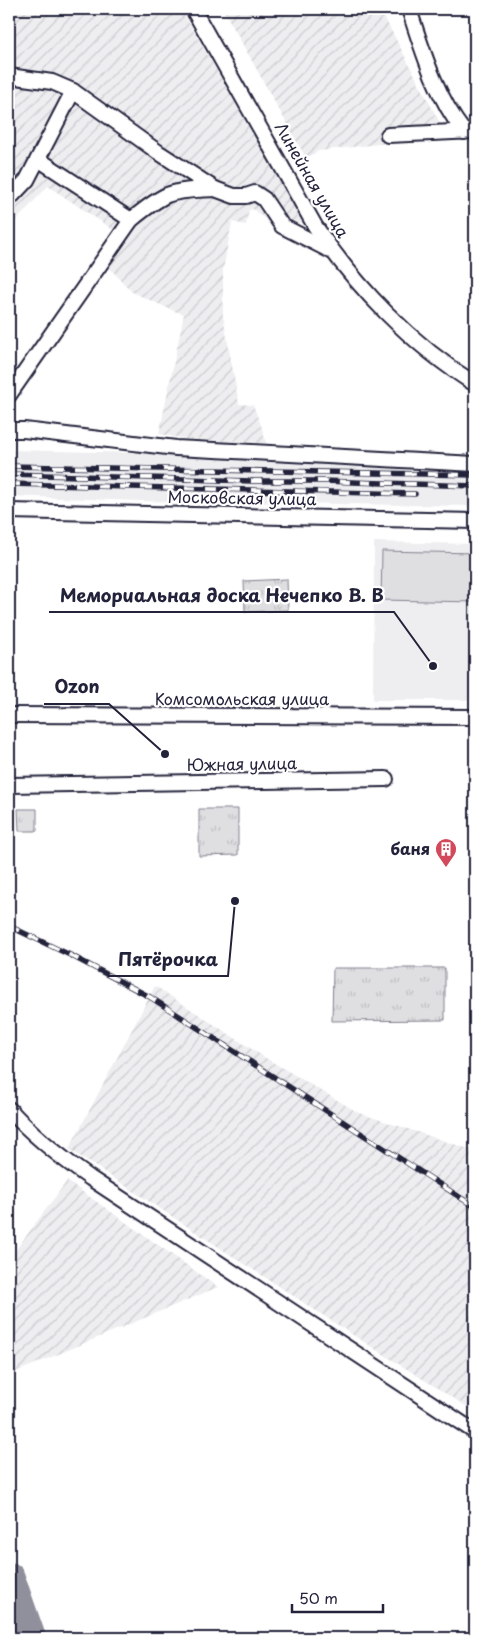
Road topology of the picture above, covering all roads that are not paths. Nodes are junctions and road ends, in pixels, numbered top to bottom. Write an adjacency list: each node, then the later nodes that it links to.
1 (193, 9): 11 (street, Линейная улица)
2 (409, 9): 5 (street)
3 (9, 76): 4 (street)
4 (73, 91): 7 (street); 8 (street)
5 (470, 131): 6 (street)
6 (388, 136)
7 (38, 159): 9 (street); 10 (street)
8 (215, 189): 10 (street); 11 (street)
9 (9, 200)
10 (131, 220): 13 (street)
11 (333, 252): 12 (street, Линейная улица)
12 (475, 384)
13 (9, 395)
14 (9, 430): 15 (street)
15 (475, 464)
16 (9, 511): 17 (street, Московская улица)
17 (475, 521)
18 (9, 715): 19 (street, Комсомольская улица)
19 (475, 717)
20 (386, 779): 21 (street, Южная улица)
21 (9, 785)
22 (9, 1109): 23 (street)
23 (475, 1432)

